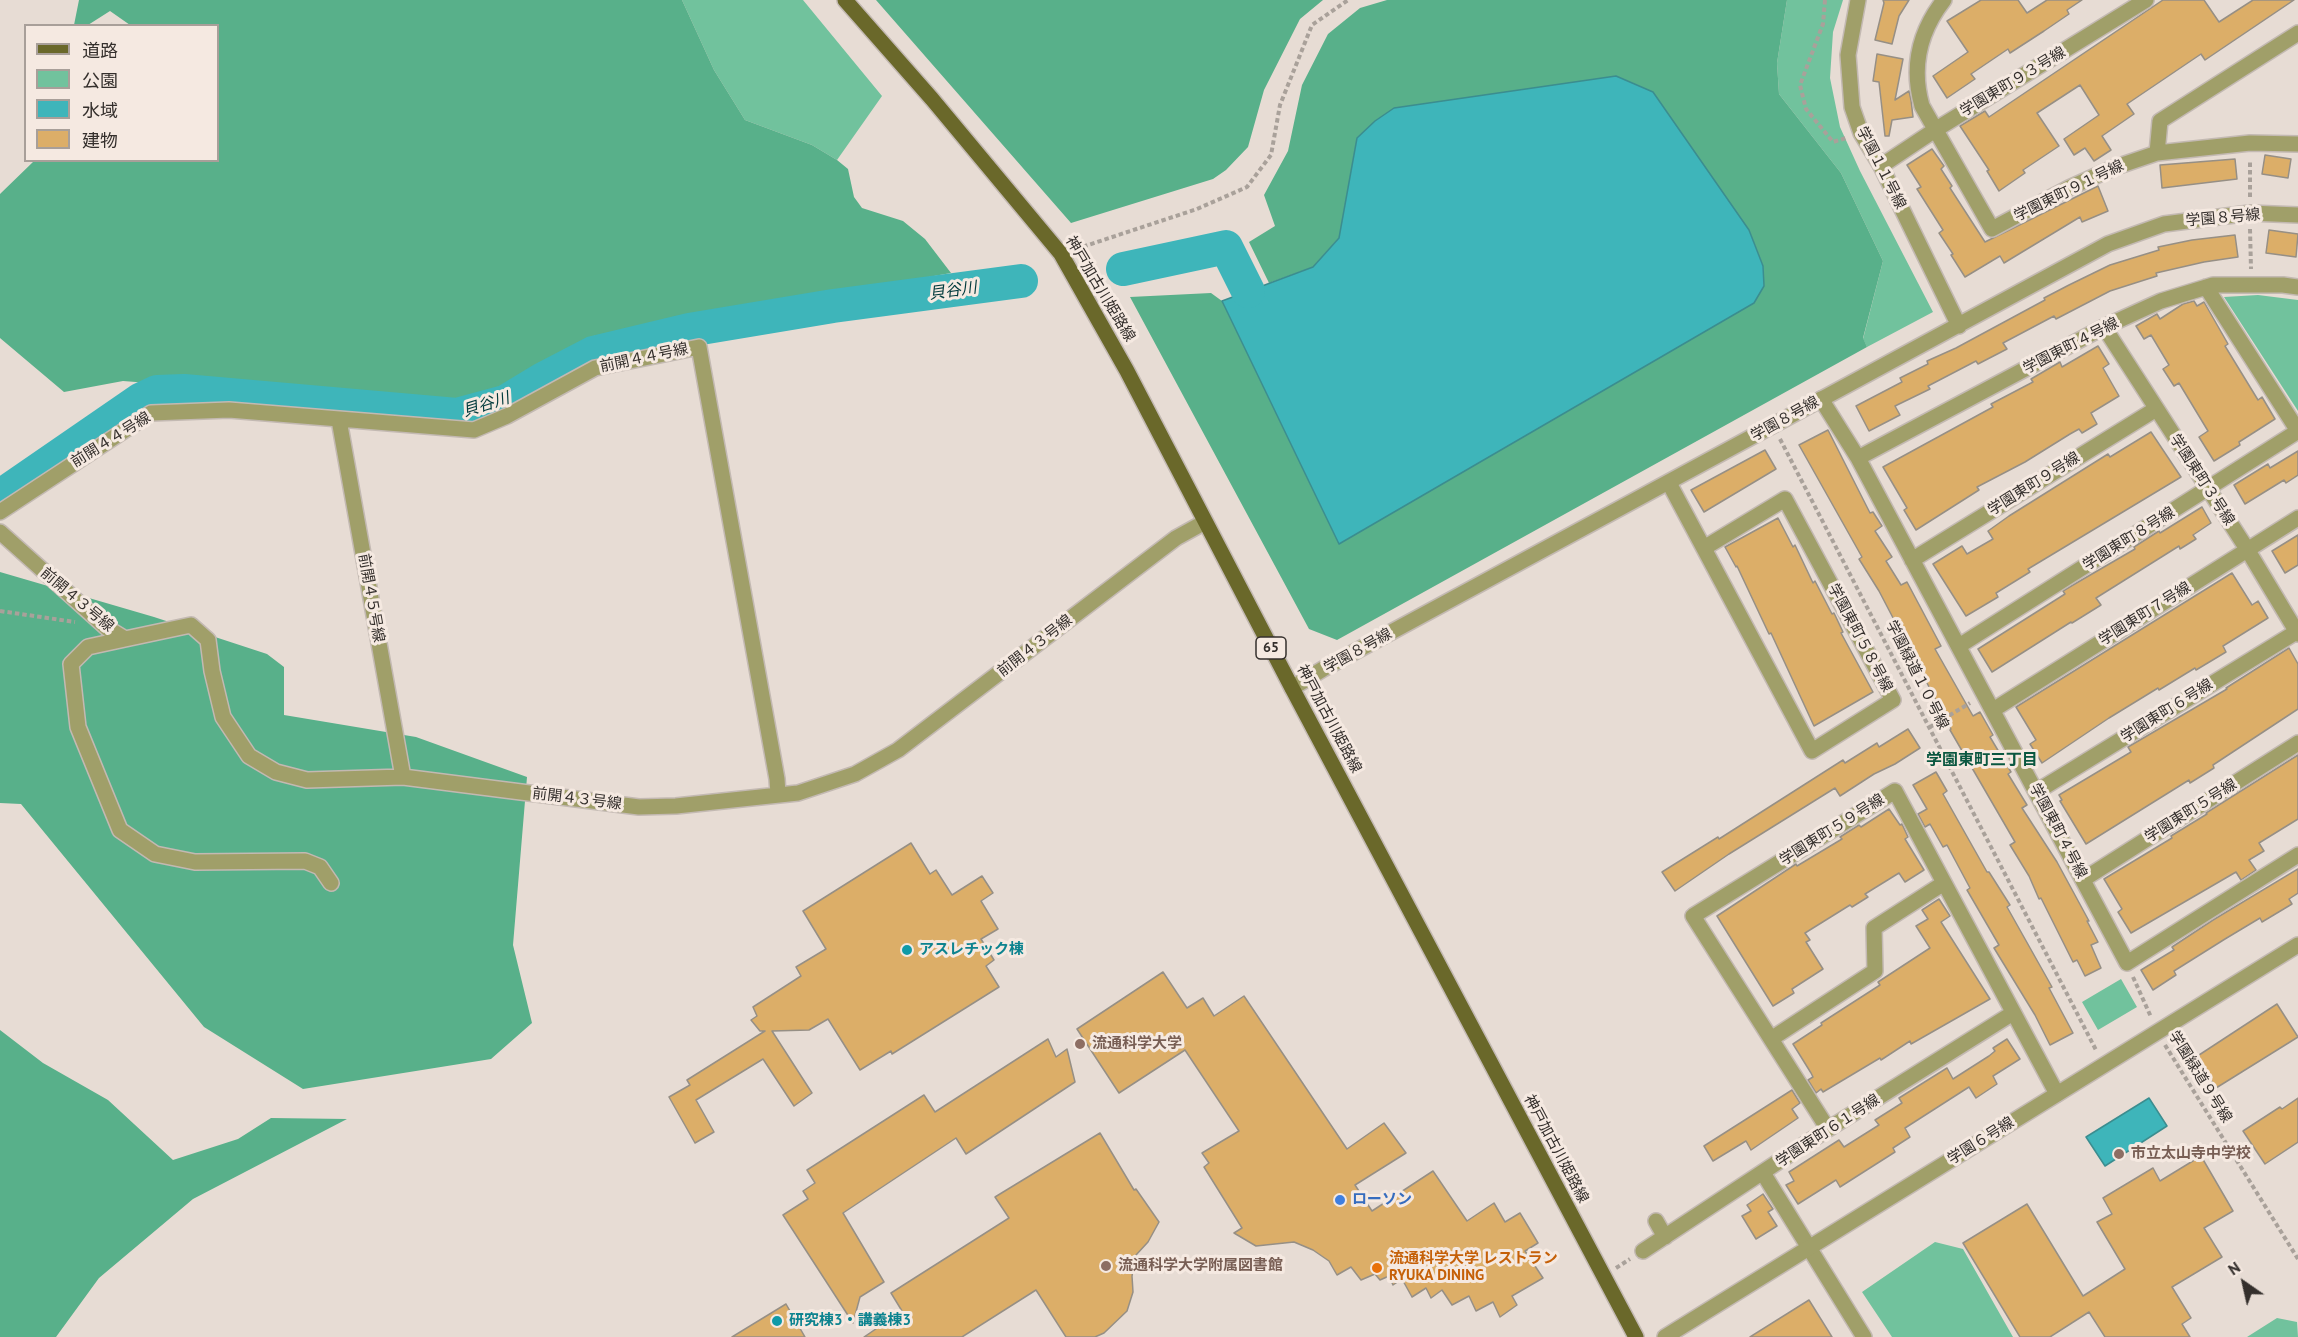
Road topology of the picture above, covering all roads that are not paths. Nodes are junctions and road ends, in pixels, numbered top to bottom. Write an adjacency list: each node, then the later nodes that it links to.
1 (845, 0): 24 (main road, 神戸加古川姫路線 / 65)
2 (1858, 0): 9 (street, 学園１１号線)
3 (1944, 0): 6 (street)
4 (2146, 0): 6 (street, 学園東町９３号線)
5 (2297, 37): 8 (street)
6 (1935, 129): 8 (street, 学園東町９１号線); 9 (street, 学園東町９３号線)
7 (2298, 144): 8 (street, 学園東町９１号線)
8 (2157, 153)
9 (1881, 166): 13 (street, 学園１１号線)
10 (2298, 215): 13 (street, 学園８号線)
11 (2206, 287): 12 (street, 学園東町４号線); 14 (street, 学園東町４号線); 18 (street, 学園東町８号線)
12 (2298, 288)
13 (1959, 326): 15 (street, 学園８号線)
14 (2103, 327): 16 (street, 学園東町３号線); 19 (street, 学園東町４号線)
15 (1821, 399): 19 (street, 学園東町４号線); 20 (street, 学園８号線)
16 (2156, 409): 21 (street, 学園東町３号線); 28 (street, 学園東町９号線)
17 (339, 420): 22 (street, 前開４４号線); 35 (street, 前開４５号線); 37 (street, 前開４４号線)
18 (2298, 431): 21 (street, 学園東町８号線)
19 (1858, 459): 28 (street, 学園東町４号線)
20 (1669, 483): 26 (street, 学園東町５８号線); 32 (street, 学園８号線)
21 (2208, 490): 27 (street, 学園東町３号線); 31 (street, 学園東町８号線)
22 (0, 512)
23 (2298, 518): 27 (street, 学園東町７号線)
24 (1205, 522): 32 (main road, 神戸加古川姫路線 / 65); 37 (street, 前開４３号線)
25 (0, 532): 30 (street, 前開４３号線)
26 (1704, 548): 26 (street, 学園東町５８号線)
27 (2247, 549): 29 (street, 学園東町３号線); 33 (street, 学園東町７号線)
28 (1912, 560): 31 (street, 学園東町４号線)
29 (2298, 632): 36 (street, 学園東町６号線)
30 (125, 639): 35 (street, 前開４３号線); 41 (street)
31 (1959, 646): 33 (street, 学園東町４号線)
32 (1292, 688): 52 (main road, 神戸加古川姫路線 / 65)
33 (1993, 710): 36 (street, 学園東町４号線)
34 (2298, 743): 39 (street, 学園東町５号線)
35 (404, 777): 37 (street, 前開４３号線)
36 (2036, 792): 39 (street, 学園東町４号線)
37 (778, 794)
38 (2298, 855): 39 (street, 学園東町４号線)
39 (2084, 879)
40 (1944, 883): 43 (street, 学園東町５９号線); 44 (street); 44 (street, 学園東町５９号線)
41 (331, 884)
42 (2298, 945): 45 (street, 学園６号線)
43 (2013, 1013): 45 (street, 学園東町５９号線); 46 (street, 学園東町６１号線)
44 (1771, 1039): 46 (street, 学園東町５９号線)
45 (2056, 1094): 50 (street, 学園６号線)
46 (1828, 1129): 47 (street, 学園東町６１号線)
47 (1763, 1173): 49 (street, 学園東町６１号線); 50 (street)
48 (1656, 1221): 49 (street)
49 (1665, 1237): 51 (street, 学園東町６１号線)
50 (1810, 1248): 53 (street, 学園６号線); 54 (street)
51 (1643, 1251)
52 (1636, 1337)
53 (1665, 1337)
54 (1864, 1337)

